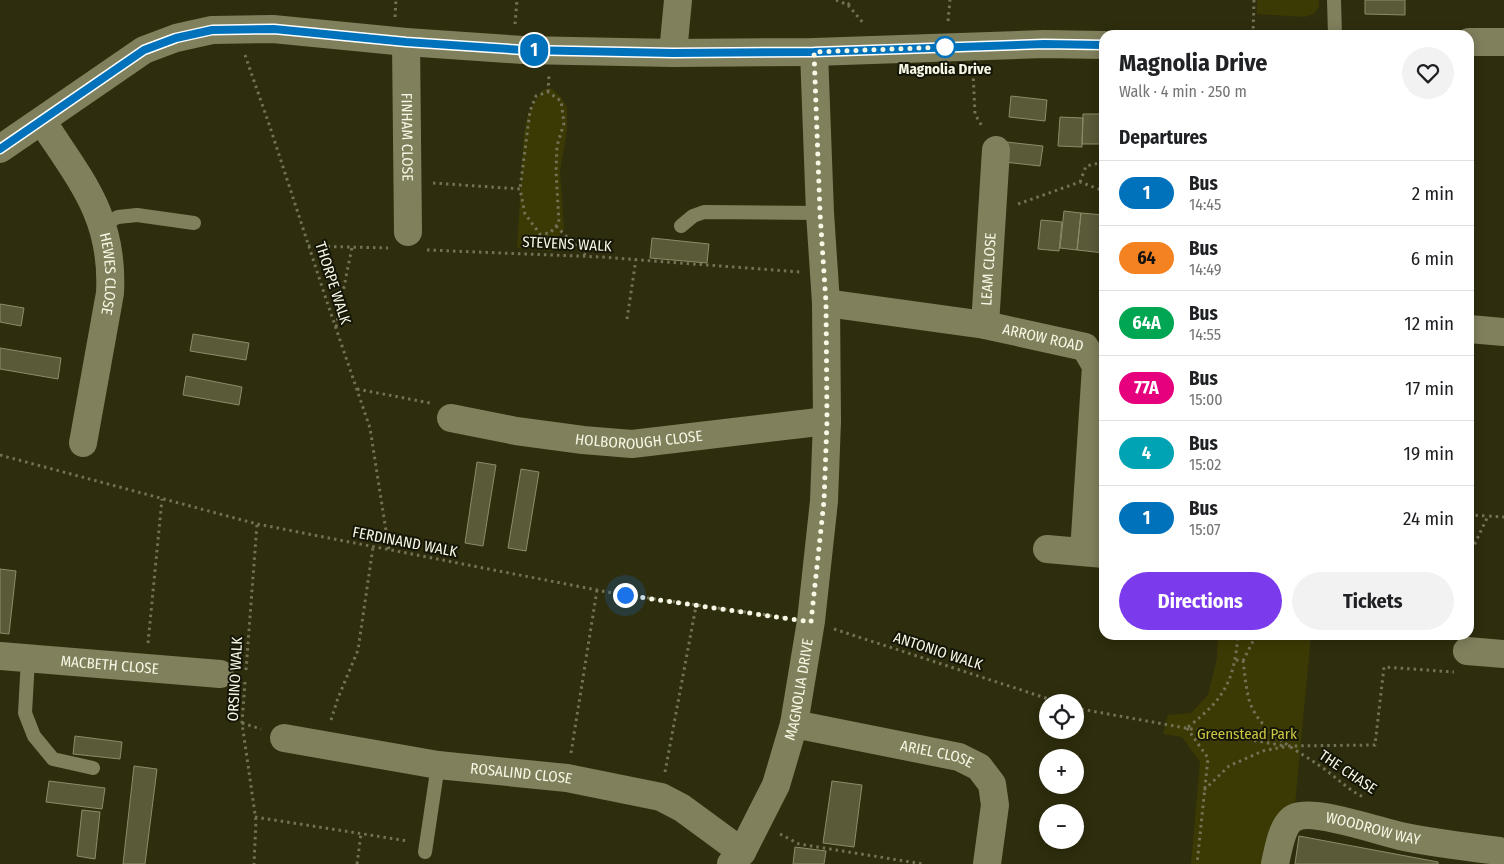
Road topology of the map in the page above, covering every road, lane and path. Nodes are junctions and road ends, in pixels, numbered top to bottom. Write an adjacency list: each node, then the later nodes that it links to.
1 (678, 0): 14 (street)
2 (836, 0): 3 (path)
3 (852, 0)
4 (1254, 0): 7 (path)
5 (1334, 0): 8 (lane)
6 (236, 28): 9 (street); 17 (street); 32 (path, THORPE WALK)
7 (1253, 30)
8 (1335, 30)
9 (406, 42): 14 (street); 21 (street, FINHAM CLOSE)
10 (1474, 42): 11 (street)
11 (1504, 42)
12 (1099, 45): 13 (street)
13 (814, 52): 14 (street); 26 (street, MAGNOLIA DRIVE)
14 (673, 53)
15 (973, 85): 16 (path)
16 (975, 114)
17 (42, 121): 18 (street); 28 (street, HEWES CLOSE)
18 (0, 149)
19 (996, 150): 25 (street, LEAM CLOSE)
20 (1099, 163): 22 (path)
21 (408, 182): 23 (path); 31 (street, FINHAM CLOSE)
22 (1080, 182): 24 (path); 25 (path, LEAM CLOSE)
23 (520, 189): 29 (path); 29 (path)
24 (1099, 189)
25 (992, 212): 39 (street, LEAM CLOSE)
26 (820, 213): 30 (lane); 36 (street, MAGNOLIA DRIVE)
27 (194, 222): 28 (lane)
28 (103, 224): 46 (street, HEWES CLOSE)
29 (556, 226): 34 (path)
30 (681, 226)
31 (406, 243): 33 (path, STEVENS WALK); 34 (path, STEVENS WALK)
32 (308, 246): 33 (path, STEVENS WALK); 40 (path, THORPE WALK)
33 (352, 247): 40 (path)
34 (586, 256): 35 (path, STEVENS WALK)
35 (636, 260): 36 (path, STEVENS WALK); 38 (path)
36 (824, 274): 37 (street, MAGNOLIA DRIVE)
37 (826, 303): 39 (street, ARROW ROAD); 45 (street, MAGNOLIA DRIVE)
38 (627, 319)
39 (985, 324): 57 (street, ARROW ROAD)
40 (336, 328): 43 (path, THORPE WALK)
41 (1474, 329): 42 (street)
42 (1504, 332)
43 (357, 389): 44 (path); 56 (path, THORPE WALK)
44 (451, 418): 45 (street, HOLBOROUGH CLOSE)
45 (827, 421): 60 (street, MAGNOLIA DRIVE)
46 (83, 443)
47 (0, 454): 48 (path, FERDINAND WALK)
48 (162, 499): 52 (path, FERDINAND WALK); 69 (path)
49 (1474, 515): 50 (path)
50 (1488, 516): 51 (path); 53 (path)
51 (1504, 517)
52 (257, 524): 54 (path, FERDINAND WALK); 70 (path, ORSINO WALK)
53 (1474, 545)
54 (373, 547): 56 (path, FERDINAND WALK); 76 (path)
55 (1047, 549): 57 (street)
56 (389, 550): 58 (path, FERDINAND WALK)
57 (1094, 553)
58 (597, 590): 59 (path, FERDINAND WALK); 80 (path)
59 (696, 606): 60 (path, FERDINAND WALK); 82 (path)
60 (811, 622): 71 (path, ANTONIO WALK); 73 (street, MAGNOLIA DRIVE)
61 (1238, 640): 67 (path)
62 (1254, 640): 68 (path)
63 (1467, 651): 64 (street); 77 (path)
64 (1504, 654)
65 (0, 656): 66 (street, MACBETH CLOSE)
66 (28, 658): 69 (street, MACBETH CLOSE); 79 (lane)
67 (1236, 660): 68 (path); 74 (path)
68 (1243, 661): 77 (path, THE CHASE)
69 (146, 668): 70 (street, MACBETH CLOSE)
70 (237, 676): 84 (path, ORSINO WALK)
71 (1039, 696)
72 (1084, 710): 74 (path)
73 (794, 724): 85 (street, MAGNOLIA DRIVE); 93 (street, ARIEL CLOSE)
74 (1187, 728): 77 (path); 81 (path)
75 (284, 738): 76 (street, ROSALIND CLOSE)
76 (325, 744): 78 (street, ROSALIND CLOSE)
77 (1288, 746): 81 (path); 83 (path, THE CHASE)
78 (438, 765): 80 (street, ROSALIND CLOSE); 87 (lane)
79 (93, 768)
80 (567, 778): 82 (street, ROSALIND CLOSE)
81 (1204, 790): 94 (path)
82 (661, 797): 89 (street, ROSALIND CLOSE)
83 (1368, 800)
84 (256, 817): 86 (path); 90 (path, ORSINO WALK)
85 (757, 822): 89 (street, MAGNOLIA DRIVE); 92 (path)
86 (361, 834): 87 (path); 91 (path)
87 (425, 848)
88 (1504, 853): 95 (street, WOODROW WAY)
89 (736, 858)
90 (254, 864)
91 (357, 864)
92 (923, 864)
93 (987, 864)
94 (1197, 864)
95 (1275, 864)

